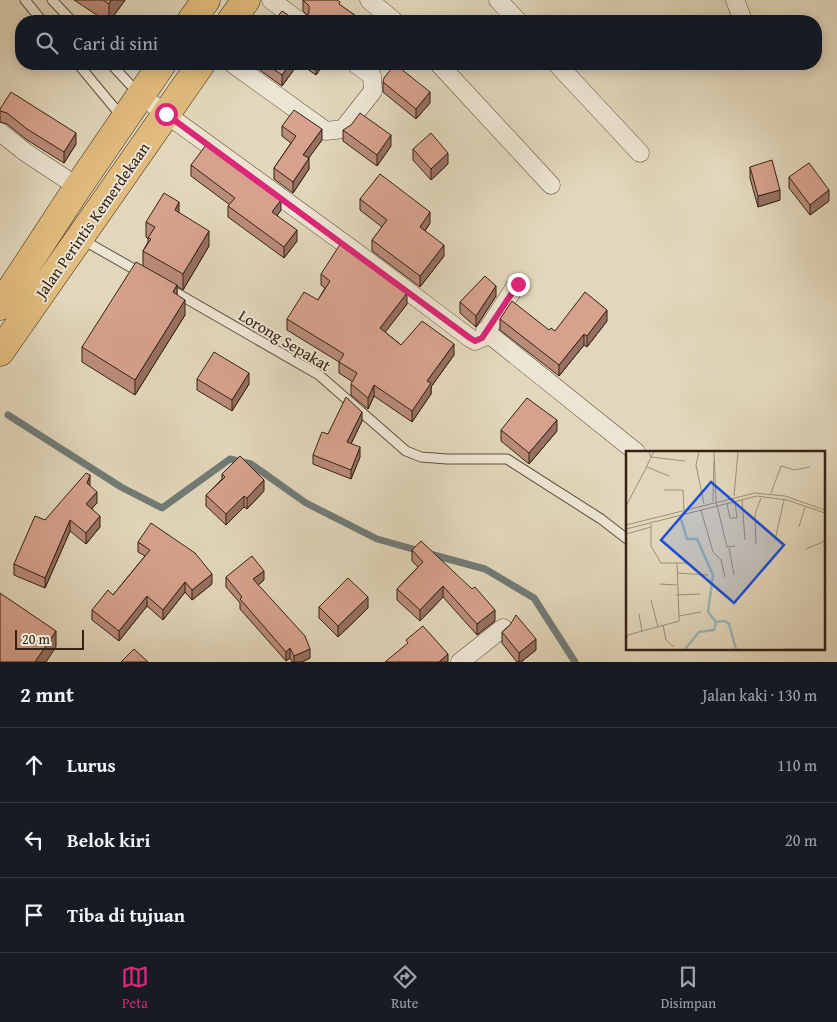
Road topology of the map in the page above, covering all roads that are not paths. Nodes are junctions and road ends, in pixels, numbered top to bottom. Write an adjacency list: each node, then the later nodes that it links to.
1 (25, 0): 9 (lane)
2 (52, 0): 10 (lane)
3 (206, 0): 11 (highway)
4 (246, 0): 12 (highway)
5 (271, 0): 13 (street)
6 (369, 0): 14 (street)
7 (498, 0): 15 (street)
8 (735, 0): 16 (street)
9 (37, 15)
10 (66, 15)
11 (195, 15)
12 (235, 15)
13 (291, 15)
14 (387, 15)
15 (512, 15)
16 (741, 15)
17 (83, 70): 27 (lane)
18 (116, 70): 25 (lane)
19 (158, 70): 25 (highway)
20 (197, 70): 26 (highway, Jalan Perintis Kemerdekaan)
21 (242, 70): 22 (street)
22 (364, 70)
23 (445, 70): 30 (street)
24 (563, 70): 29 (street)
25 (140, 96): 26 (street); 27 (highway)
26 (166, 114): 32 (highway, Jalan Perintis Kemerdekaan); 37 (street)
27 (124, 119): 31 (highway)
28 (0, 132): 31 (street)
29 (640, 154)
30 (551, 185)
31 (78, 187): 36 (highway)
32 (79, 237): 33 (lane); 38 (highway, Jalan Perintis Kemerdekaan)
33 (147, 276)
34 (156, 281): 40 (lane, Lorong Sepakat)
35 (518, 284): 37 (street)
36 (0, 306)
37 (485, 331): 39 (street)
38 (0, 352)
39 (635, 451)
40 (626, 538)
41 (503, 628): 42 (street)
42 (460, 662)

